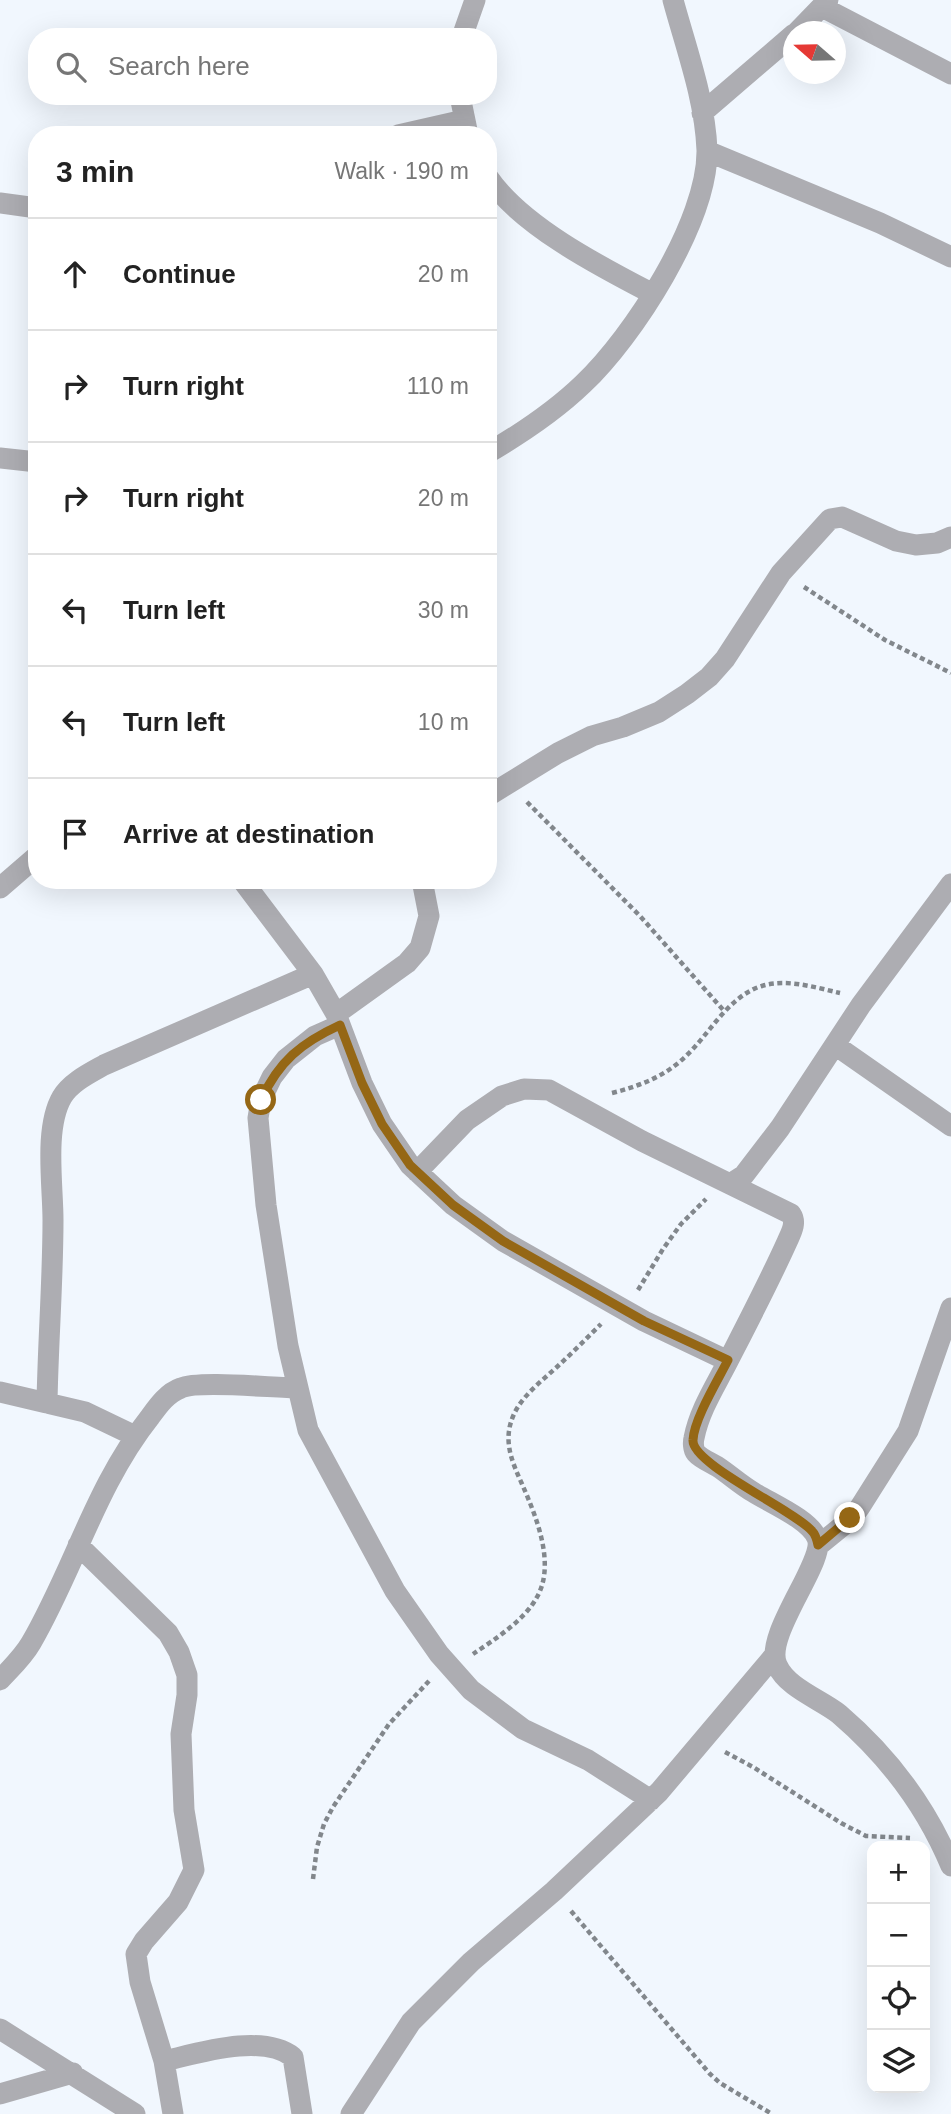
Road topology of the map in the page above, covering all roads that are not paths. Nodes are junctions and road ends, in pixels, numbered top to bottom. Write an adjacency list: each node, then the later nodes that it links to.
1 (475, 0): 5 (street)
2 (673, 0): 9 (street)
3 (825, 4): 4 (street); 7 (street)
4 (807, 21)
5 (465, 28)
6 (783, 43): 9 (street)
7 (951, 74)
8 (462, 105): 10 (street)
9 (702, 113): 11 (street)
10 (466, 126)
11 (707, 151): 15 (street); 16 (street)
12 (497, 190): 16 (street)
13 (0, 202): 14 (street)
14 (28, 207)
15 (951, 257)
16 (653, 294): 17 (street)
17 (497, 448)
18 (0, 458): 19 (street)
19 (28, 461)
20 (951, 537): 21 (street)
21 (497, 790)
22 (28, 864): 24 (street)
23 (951, 884): 29 (street)
24 (0, 888)
25 (249, 889): 27 (street)
26 (424, 889): 28 (street)
27 (313, 974): 28 (street); 37 (street)
28 (338, 1020): 31 (street); 35 (street)
29 (835, 1045): 30 (street); 32 (street)
30 (951, 1126)
31 (417, 1171): 32 (street); 34 (street)
32 (727, 1182): 34 (street)
33 (951, 1308): 40 (street)
34 (728, 1360): 40 (street)
35 (298, 1388): 38 (street); 43 (street)
36 (0, 1392): 37 (street)
37 (47, 1403): 38 (street)
38 (135, 1436): 39 (street)
39 (78, 1545): 42 (street); 46 (street)
40 (818, 1545): 41 (street)
41 (774, 1657): 43 (street); 44 (street)
42 (0, 1680)
43 (651, 1800): 52 (street)
44 (951, 1866)
45 (0, 2029): 47 (street)
46 (164, 2061): 50 (street); 51 (street)
47 (73, 2073): 48 (street); 49 (street)
48 (0, 2094)
49 (135, 2114)
50 (173, 2114)
51 (302, 2114)
52 (351, 2114)

